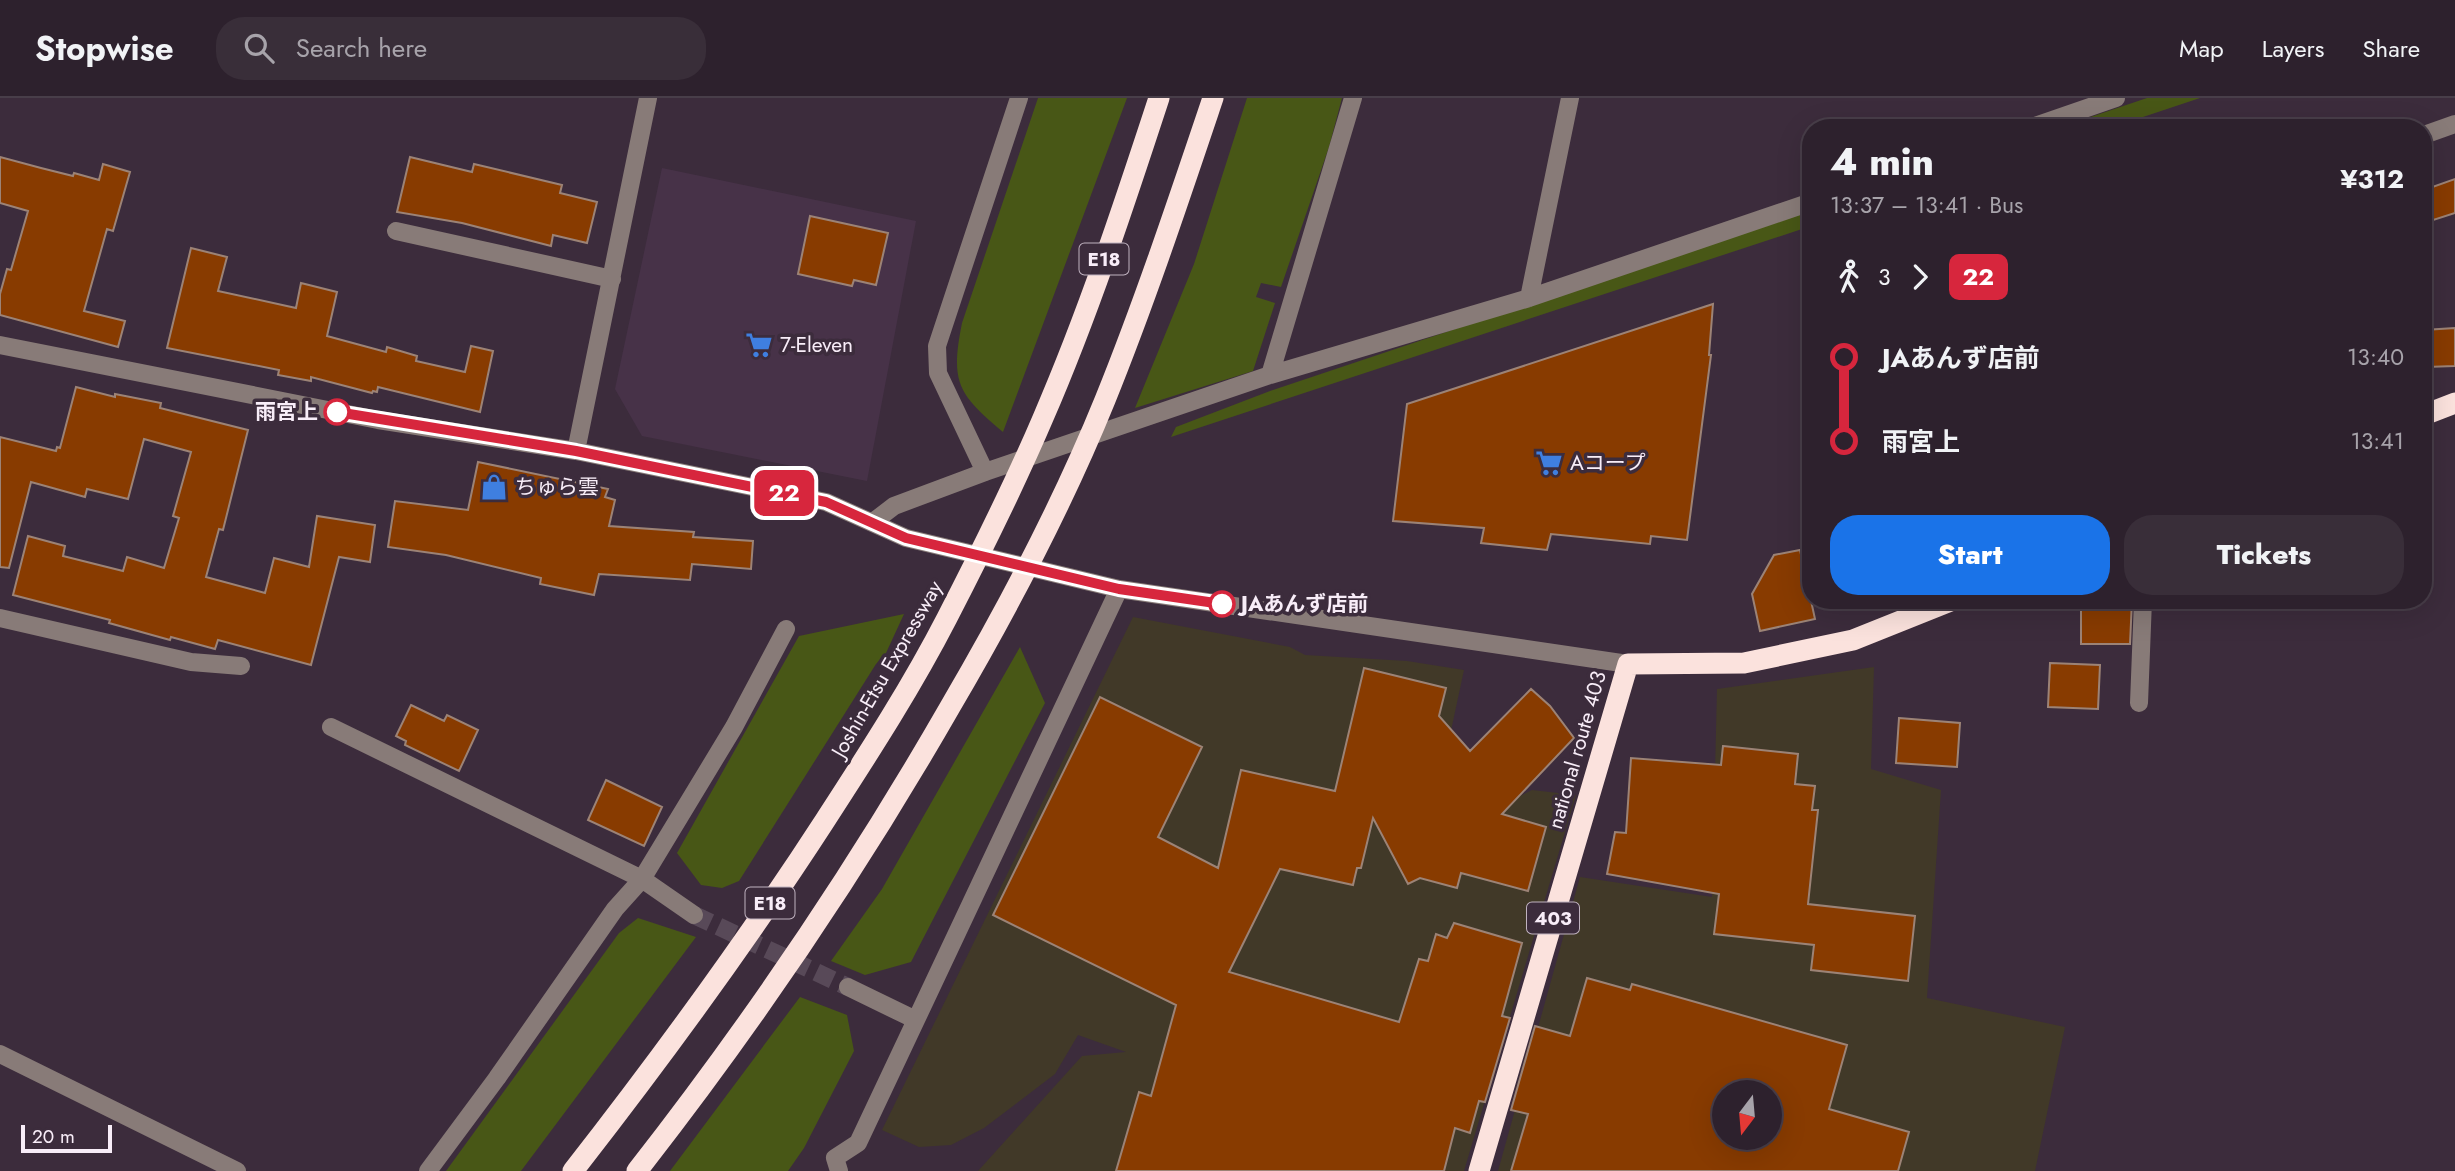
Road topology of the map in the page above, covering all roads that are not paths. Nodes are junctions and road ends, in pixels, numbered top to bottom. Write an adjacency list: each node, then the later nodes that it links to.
1 (648, 98): 13 (street)
2 (1019, 98): 20 (street)
3 (1159, 98): 39 (highway, Joshin-Etsu Expressway / E18)
4 (1213, 98): 40 (highway, E18)
5 (1353, 98): 16 (street)
6 (1570, 98): 14 (street)
7 (2116, 98): 8 (street)
8 (2055, 119)
9 (2455, 124): 10 (street)
10 (2432, 132)
11 (1802, 205): 14 (street)
12 (396, 231): 13 (street)
13 (612, 279): 19 (street)
14 (1529, 298): 16 (street)
15 (0, 345): 19 (street)
16 (1270, 376): 20 (street)
17 (2455, 403): 18 (highway)
18 (2432, 412)
19 (576, 451): 21 (street)
20 (985, 472): 21 (street)
21 (873, 522): 22 (street)
22 (1119, 589): 27 (street); 34 (street)
23 (1930, 609): 27 (highway, national route 403)
24 (2143, 609): 29 (street)
25 (0, 618): 28 (street)
26 (786, 629): 31 (street)
27 (1628, 664): 41 (highway, national route 403 / 403)
28 (241, 666)
29 (2139, 703)
30 (331, 727): 31 (street)
31 (642, 879): 32 (street); 38 (street)
32 (694, 915)
33 (848, 987): 34 (street)
34 (916, 1020): 36 (street)
35 (0, 1054): 37 (street)
36 (837, 1164)
37 (237, 1171)
38 (428, 1171)
39 (573, 1171)
40 (636, 1171)
41 (1479, 1171)

